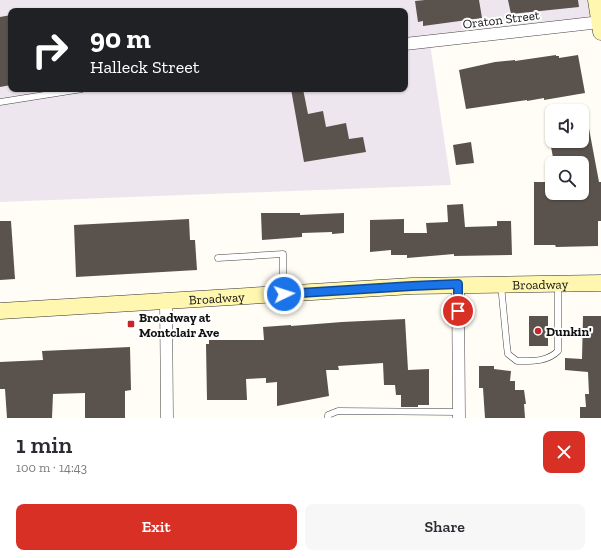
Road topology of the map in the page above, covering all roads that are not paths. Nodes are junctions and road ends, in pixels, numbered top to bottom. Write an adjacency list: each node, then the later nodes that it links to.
1 (596, 0): 2 (main road)
2 (600, 25): 3 (street, Oraton Street)
3 (408, 44)
4 (63, 92): 5 (lane)
5 (0, 102)
6 (218, 258): 11 (lane)
7 (558, 283): 8 (main road, Broadway); 10 (main road, Broadway); 10 (lane)
8 (601, 283)
9 (458, 284): 10 (main road, Broadway); 11 (main road, Broadway); 14 (street)
10 (500, 284)
11 (284, 294): 12 (main road, Broadway)
12 (166, 301): 13 (main road, Broadway); 15 (street)
13 (0, 311)
14 (459, 415): 16 (lane)
15 (167, 418)
16 (328, 418)

